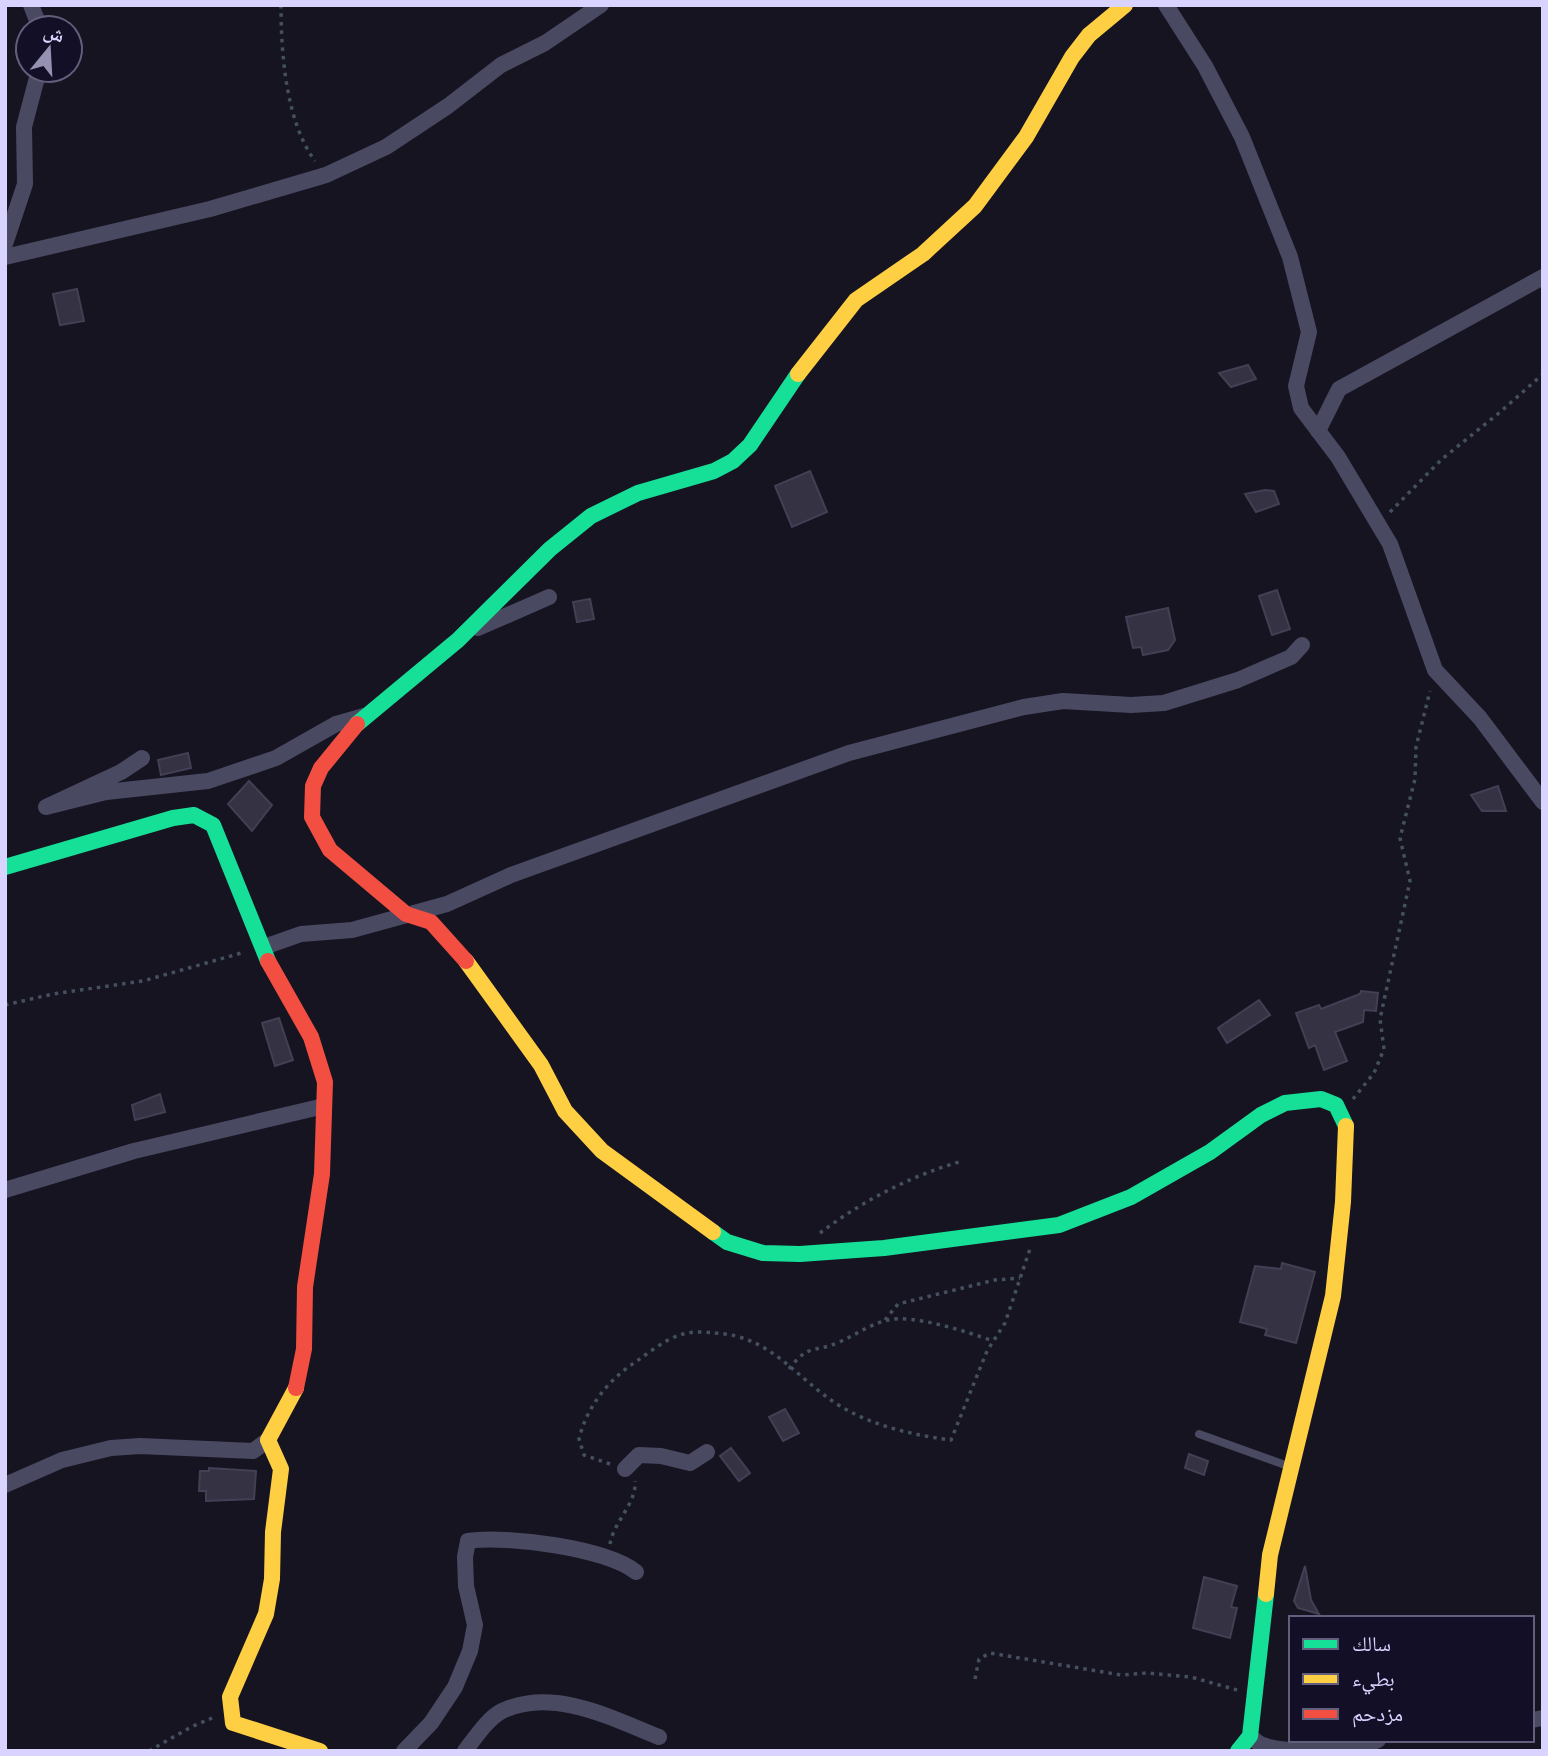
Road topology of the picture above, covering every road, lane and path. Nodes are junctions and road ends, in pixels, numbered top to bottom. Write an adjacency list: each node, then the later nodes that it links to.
1 (281, 5): 6 (path)
2 (601, 5): 6 (street)
3 (1125, 5): 14 (street)
4 (1166, 5): 11 (street)
5 (35, 84): 7 (street)
6 (326, 175): 8 (street)
7 (5, 244)
8 (5, 257)
9 (1543, 277): 11 (street)
10 (1543, 374): 12 (path)
11 (1318, 431): 12 (street)
12 (1376, 525): 16 (street)
13 (549, 597): 14 (street)
14 (458, 640): 17 (street)
15 (1303, 645): 21 (street)
16 (1435, 670): 19 (street); 25 (path)
17 (368, 714): 18 (street); 21 (street)
18 (142, 758)
19 (1543, 802)
20 (5, 867): 22 (street)
21 (407, 914): 22 (street); 29 (street)
22 (264, 947): 23 (path); 24 (street)
23 (5, 1005)
24 (324, 1106): 27 (street); 35 (street)
25 (1340, 1109): 28 (street); 37 (street)
26 (959, 1162): 29 (path)
27 (5, 1190)
28 (1031, 1230): 29 (street); 30 (path)
29 (800, 1254)
30 (1020, 1278): 31 (path); 32 (path)
31 (884, 1321): 32 (path); 33 (path)
32 (993, 1341): 33 (path)
33 (789, 1368): 38 (path)
34 (1199, 1434): 37 (lane)
35 (268, 1440): 39 (street); 44 (street)
36 (707, 1452): 38 (street)
37 (1291, 1467): 43 (street)
38 (625, 1469): 40 (path)
39 (5, 1485)
40 (608, 1558): 41 (street); 50 (street)
41 (636, 1572)
42 (975, 1679): 43 (path)
43 (1253, 1693): 45 (street)
44 (230, 1711): 48 (path); 49 (street)
45 (1250, 1736): 47 (street); 52 (street)
46 (659, 1737): 51 (street)
47 (1374, 1742)
48 (149, 1751)
49 (320, 1751)
50 (404, 1751)
51 (465, 1751)
52 (1238, 1751)

